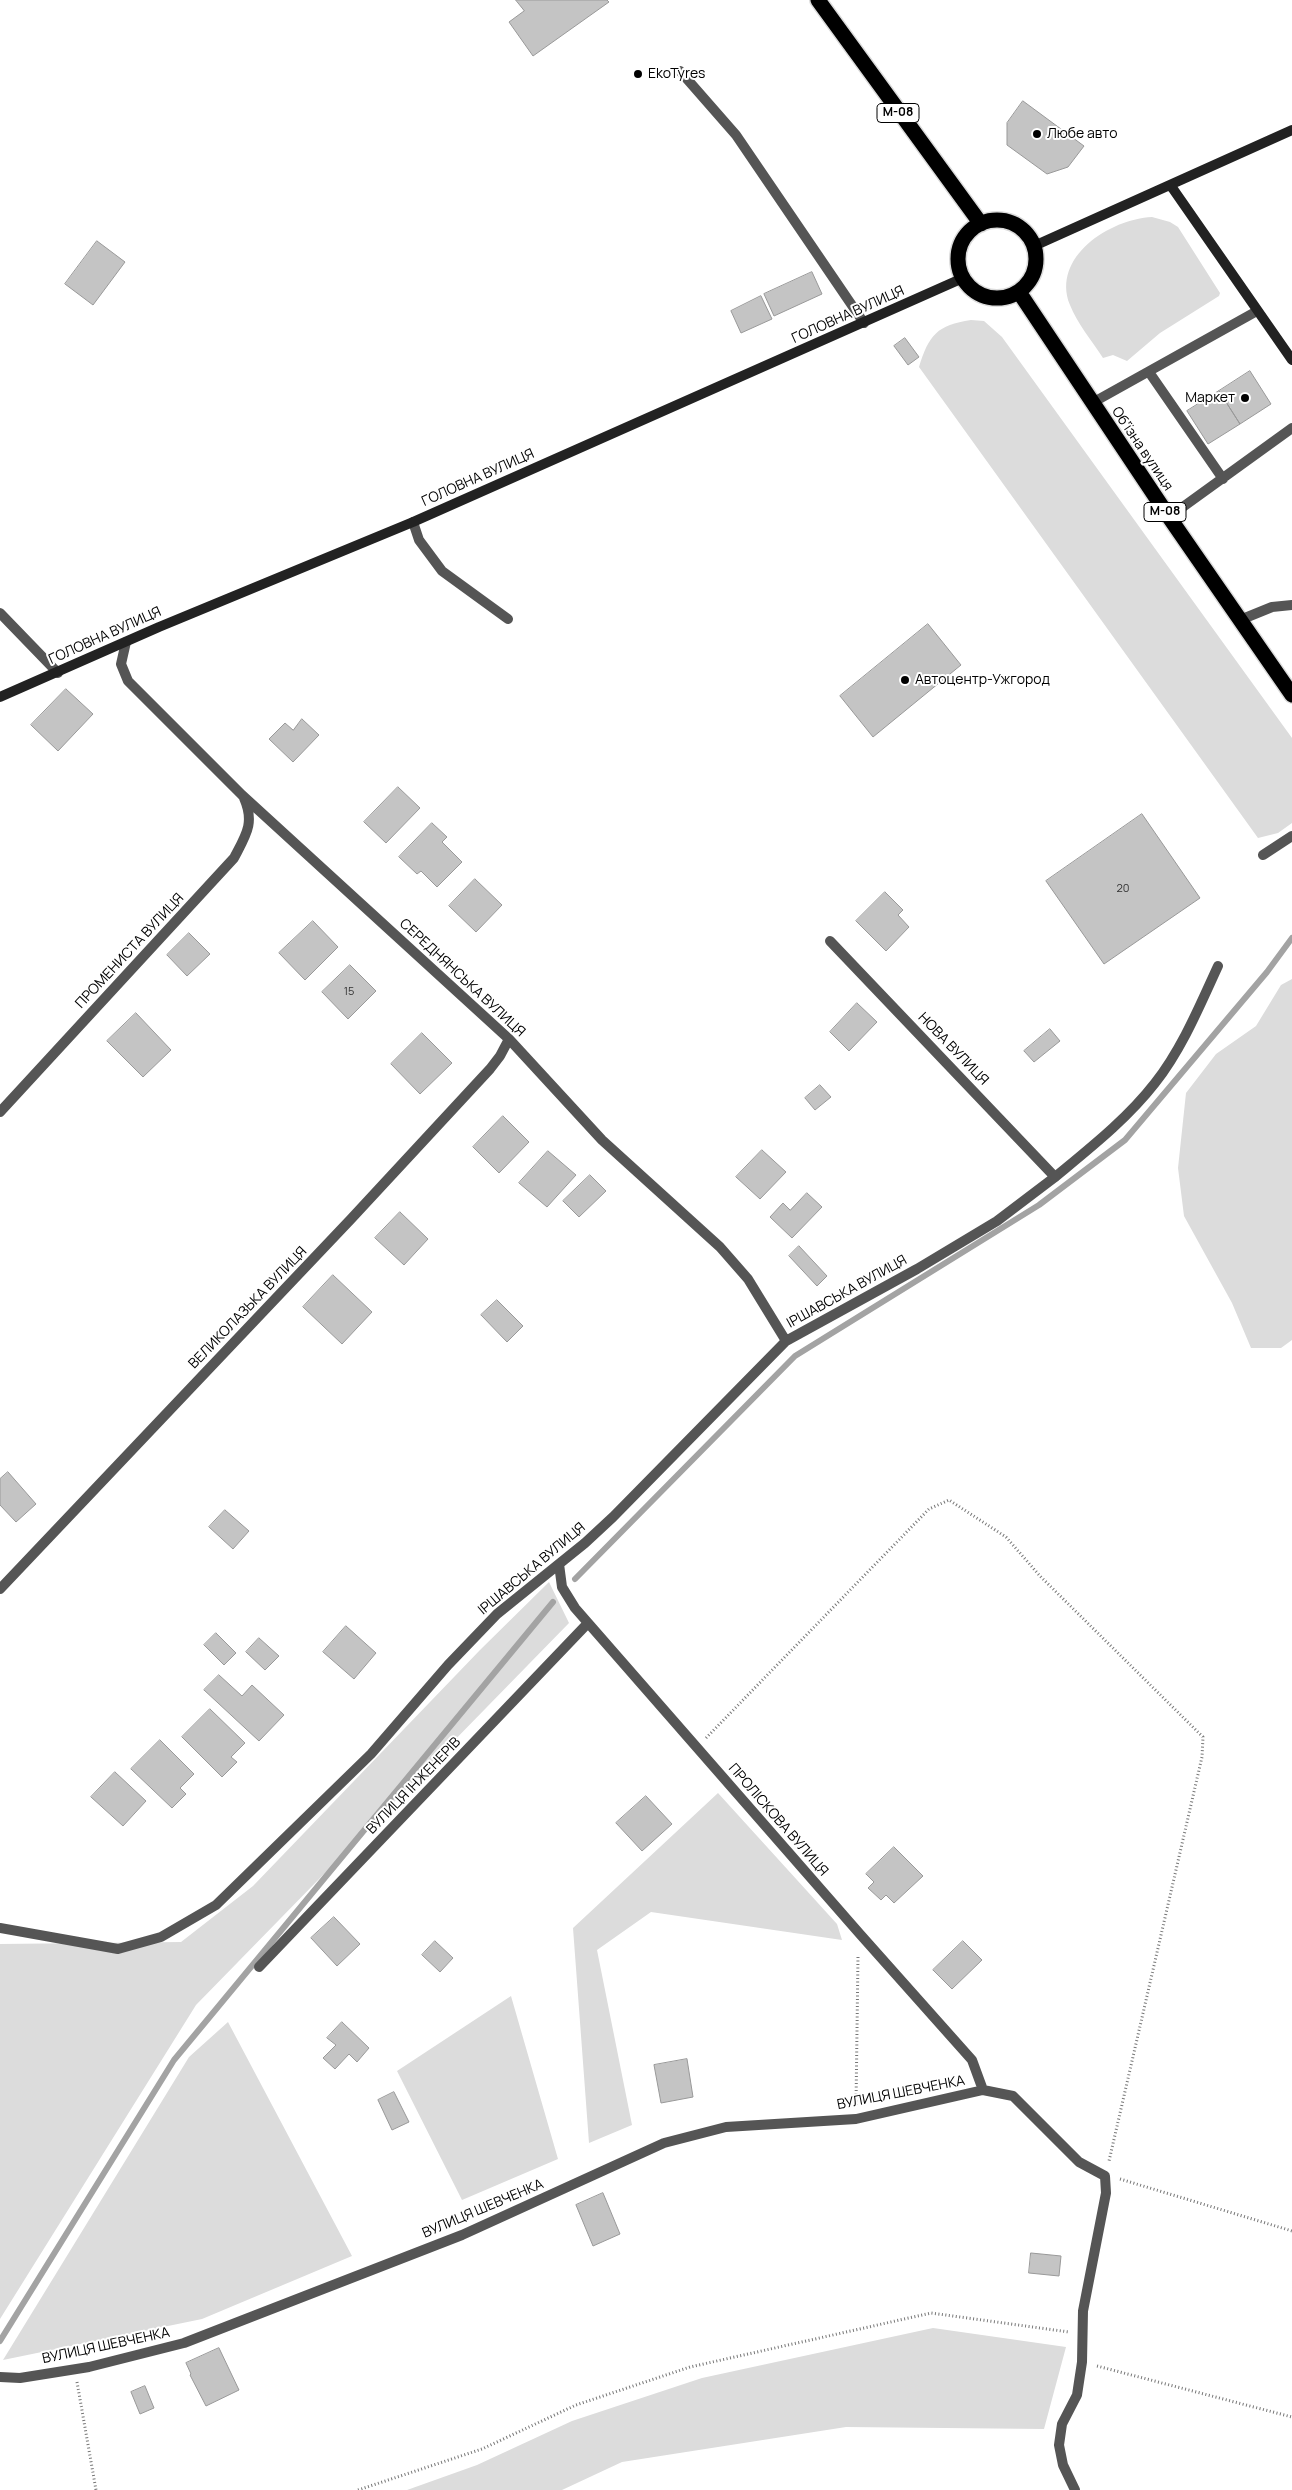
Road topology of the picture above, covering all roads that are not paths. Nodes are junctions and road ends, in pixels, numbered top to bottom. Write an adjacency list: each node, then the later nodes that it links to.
1 (818, 0): 5 (highway, М-08)
2 (680, 71): 10 (street)
3 (1292, 130): 4 (street)
4 (1171, 186): 6 (street); 9 (street)
5 (981, 224): 6 (highway); 7 (highway)
6 (1034, 246): 8 (highway)
7 (963, 278): 8 (highway); 10 (street, ГОЛОВНА ВУЛИЦЯ)
8 (1019, 292): 13 (highway, Обʼїзна вулиця / М-08)
9 (1257, 311): 11 (street); 12 (street)
10 (864, 324): 17 (street, ГОЛОВНА ВУЛИЦЯ)
11 (1292, 360)
12 (1149, 372): 13 (street); 15 (street)
13 (1092, 403): 16 (highway, Обʼїзна вулиця / М-08)
14 (1292, 428): 15 (street)
15 (1223, 479): 16 (street)
16 (1169, 517): 21 (highway, Обʼїзна вулиця / М-08)
17 (413, 522): 20 (street); 22 (street, ГОЛОВНА ВУЛИЦЯ)
18 (1292, 605): 21 (street)
19 (0, 613): 23 (street)
20 (508, 619)
21 (1240, 620): 24 (highway, Обʼїзна вулиця / М-08)
22 (126, 642): 23 (street, ГОЛОВНА ВУЛИЦЯ); 26 (street, СЕРЕДНЯНСЬКА ВУЛИЦЯ)
23 (58, 673): 25 (street, ГОЛОВНА ВУЛИЦЯ)
24 (1292, 695)
25 (0, 697)
26 (242, 794): 31 (street, СЕРЕДНЯНСЬКА ВУЛИЦЯ); 32 (street, ПРОМЕНИСТА ВУЛИЦЯ)
27 (1292, 836): 28 (street)
28 (1263, 855)
29 (830, 941): 33 (street, НОВА ВУЛИЦЯ)
30 (1218, 966): 33 (street, ІРШАВСЬКА ВУЛИЦЯ)
31 (509, 1040): 34 (street, СЕРЕДНЯНСЬКА ВУЛИЦЯ); 36 (street, ВЕЛИКОЛАЗЬКА ВУЛИЦЯ)
32 (0, 1112)
33 (1055, 1177): 34 (street, ІРШАВСЬКА ВУЛИЦЯ)
34 (786, 1341): 35 (street, ІРШАВСЬКА ВУЛИЦЯ)
35 (559, 1564): 37 (street, ПРОЛІСКОВА ВУЛИЦЯ); 38 (street, ІРШАВСЬКА ВУЛИЦЯ)
36 (0, 1589)
37 (588, 1623): 39 (street, ВУЛИЦЯ ІНЖЕНЕРІВ); 40 (street, ПРОЛІСКОВА ВУЛИЦЯ)
38 (0, 1928)
39 (259, 1967)
40 (983, 2090): 41 (street, ВУЛИЦЯ ШЕВЧЕНКА); 42 (street)
41 (0, 2377)
42 (1075, 2490)

